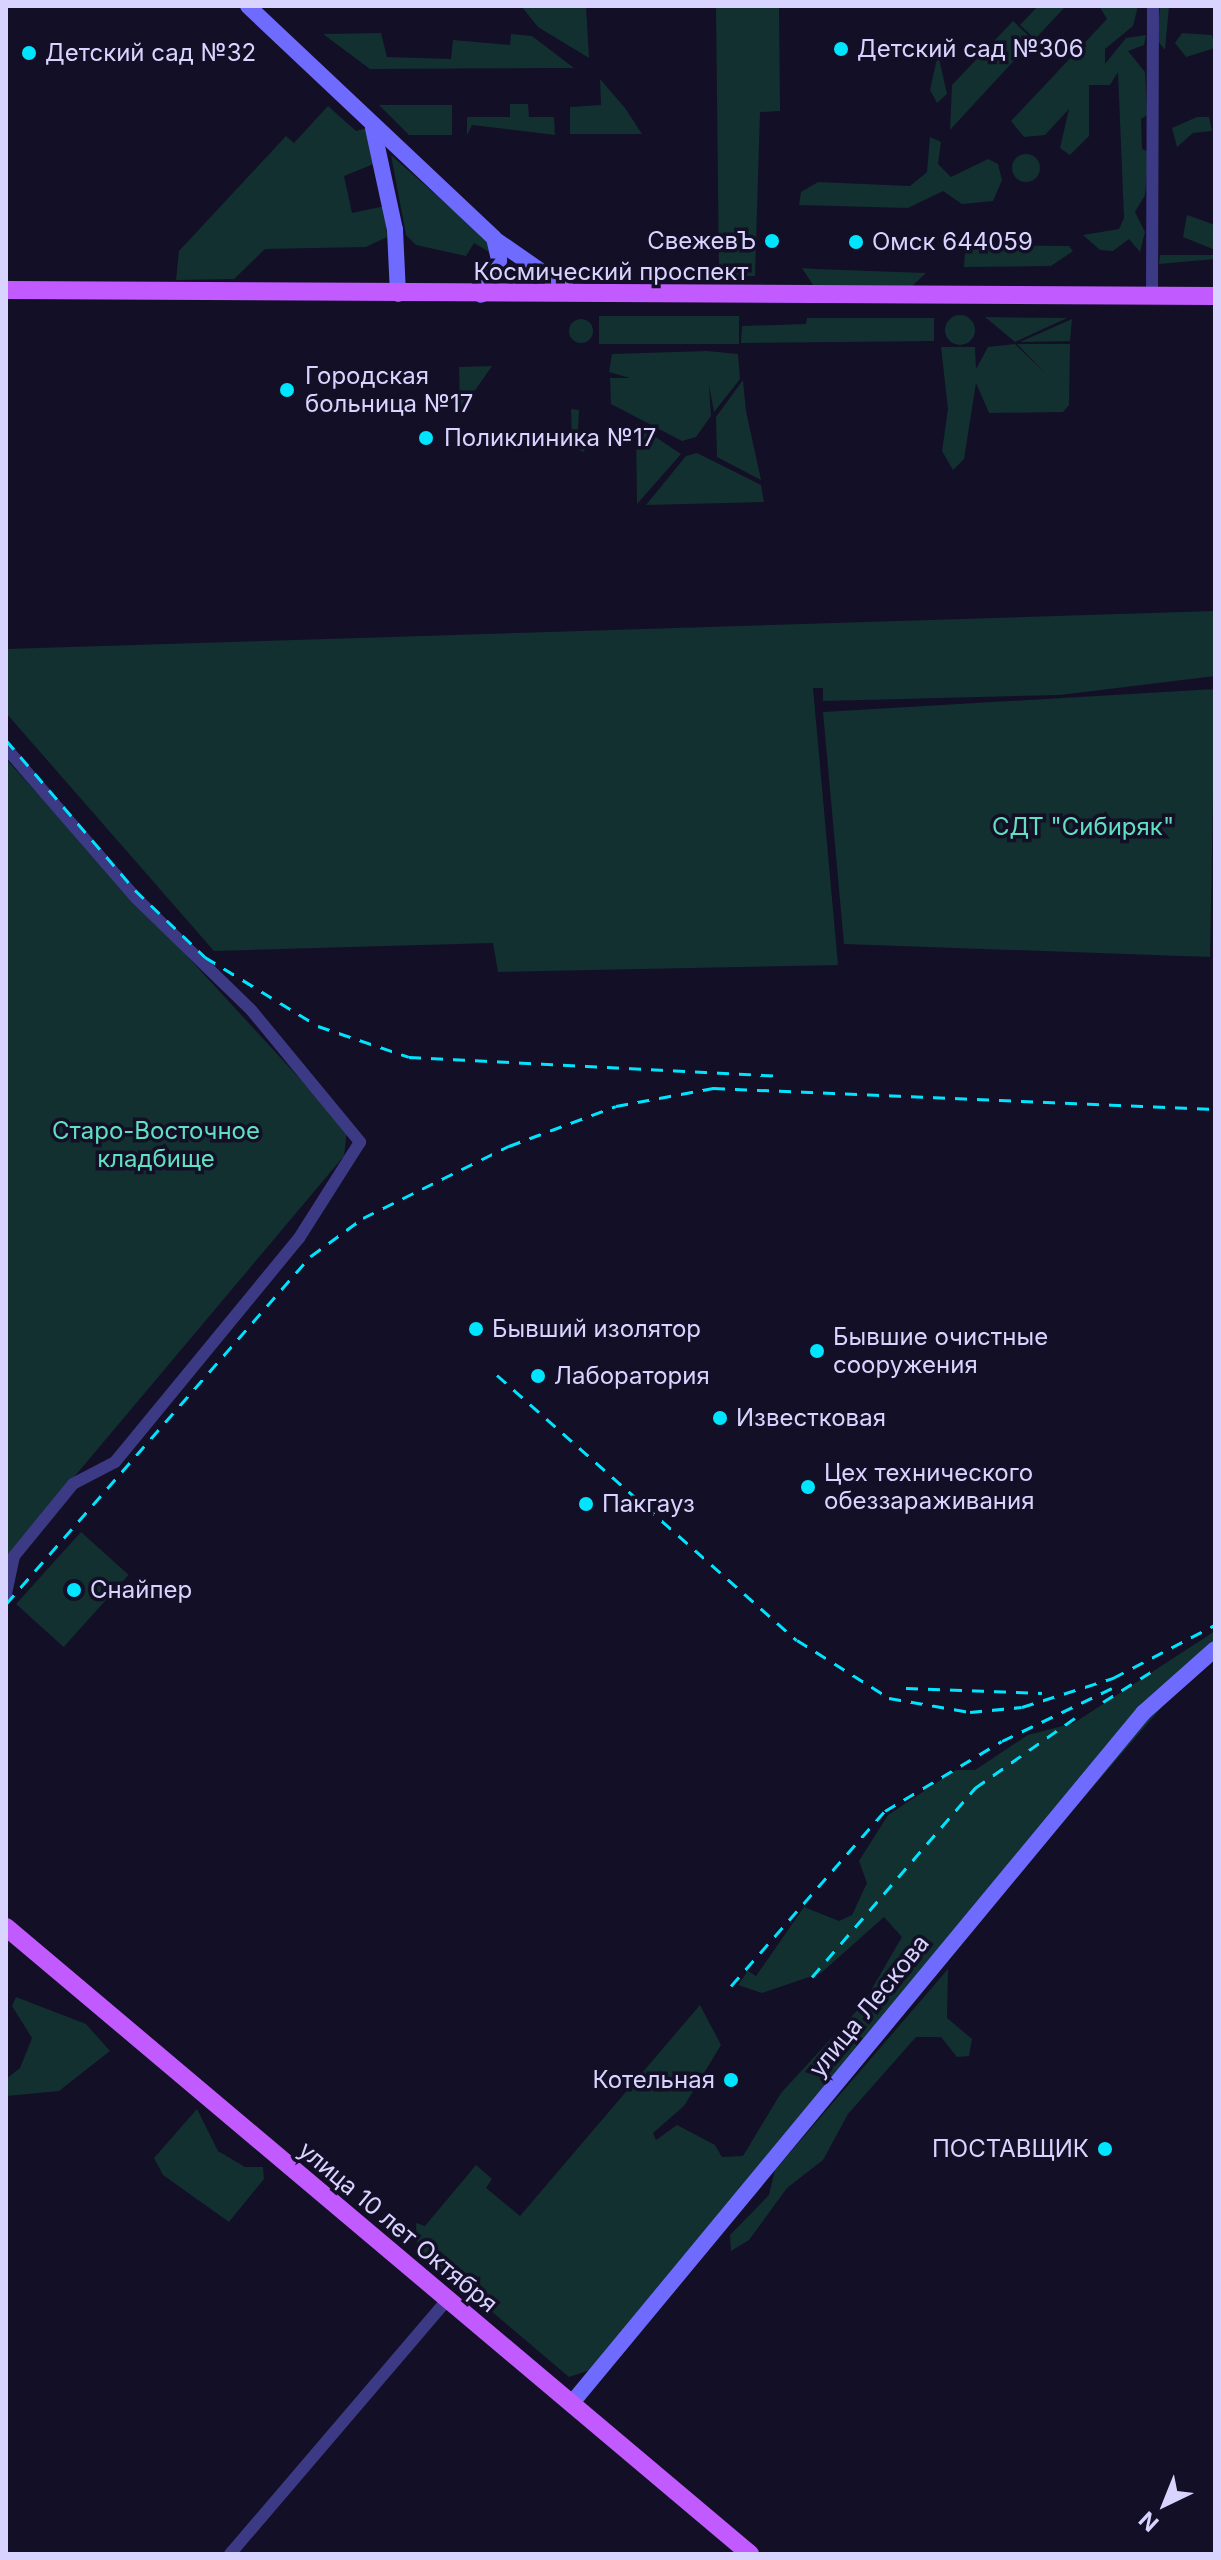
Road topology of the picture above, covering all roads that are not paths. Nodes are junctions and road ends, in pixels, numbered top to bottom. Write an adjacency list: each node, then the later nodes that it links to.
1 (248, 6): 3 (main road)
2 (1153, 6): 8 (street)
3 (372, 123): 4 (main road); 6 (main road)
4 (494, 238): 7 (main road); 9 (main road)
5 (6, 290): 6 (main road, Космический проспект)
6 (398, 294): 7 (main road, Космический проспект)
7 (481, 295): 9 (main road, Космический проспект)
8 (1152, 295): 9 (main road, Космический проспект); 10 (main road, Космический проспект)
9 (584, 296)
10 (1215, 296)
11 (6, 748): 12 (street)
12 (6, 1594)
13 (1215, 1649): 16 (main road, улица Лескова)
14 (10, 1927): 15 (main road, улица 10 лет Октября)
15 (446, 2301): 16 (main road, улица 10 лет Октября); 17 (street)
16 (571, 2404): 18 (main road, улица 10 лет Октября)
17 (230, 2554)
18 (750, 2554)

